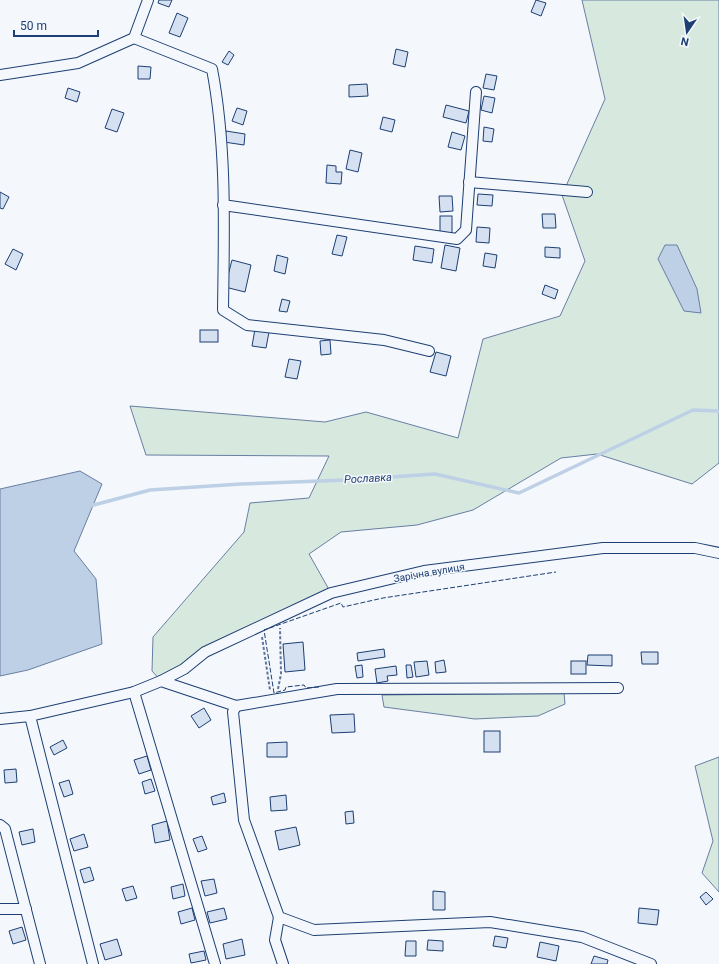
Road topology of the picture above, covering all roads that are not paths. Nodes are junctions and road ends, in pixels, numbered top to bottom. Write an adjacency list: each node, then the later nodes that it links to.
1 (148, 0): 2 (street)
2 (134, 38): 3 (street); 7 (street)
3 (0, 75)
4 (476, 92): 5 (street)
5 (469, 182): 6 (street); 7 (street)
6 (587, 192)
7 (223, 205): 8 (street)
8 (429, 351)
9 (719, 553): 10 (street, Зарічна вулиця)
10 (161, 681): 12 (street, Зарічна вулиця); 13 (street)
11 (618, 688): 13 (street)
12 (134, 692): 14 (street, Зарічна вулиця); 22 (street)
13 (236, 706): 19 (street)
14 (30, 716): 15 (street, Зарічна вулиця); 21 (street)
15 (0, 719)
16 (0, 825): 18 (street)
17 (0, 909): 18 (street)
18 (26, 909): 20 (street)
19 (279, 917): 23 (street); 24 (street)
20 (40, 964)
21 (93, 964)
22 (215, 964)
23 (283, 964)
24 (651, 964)

